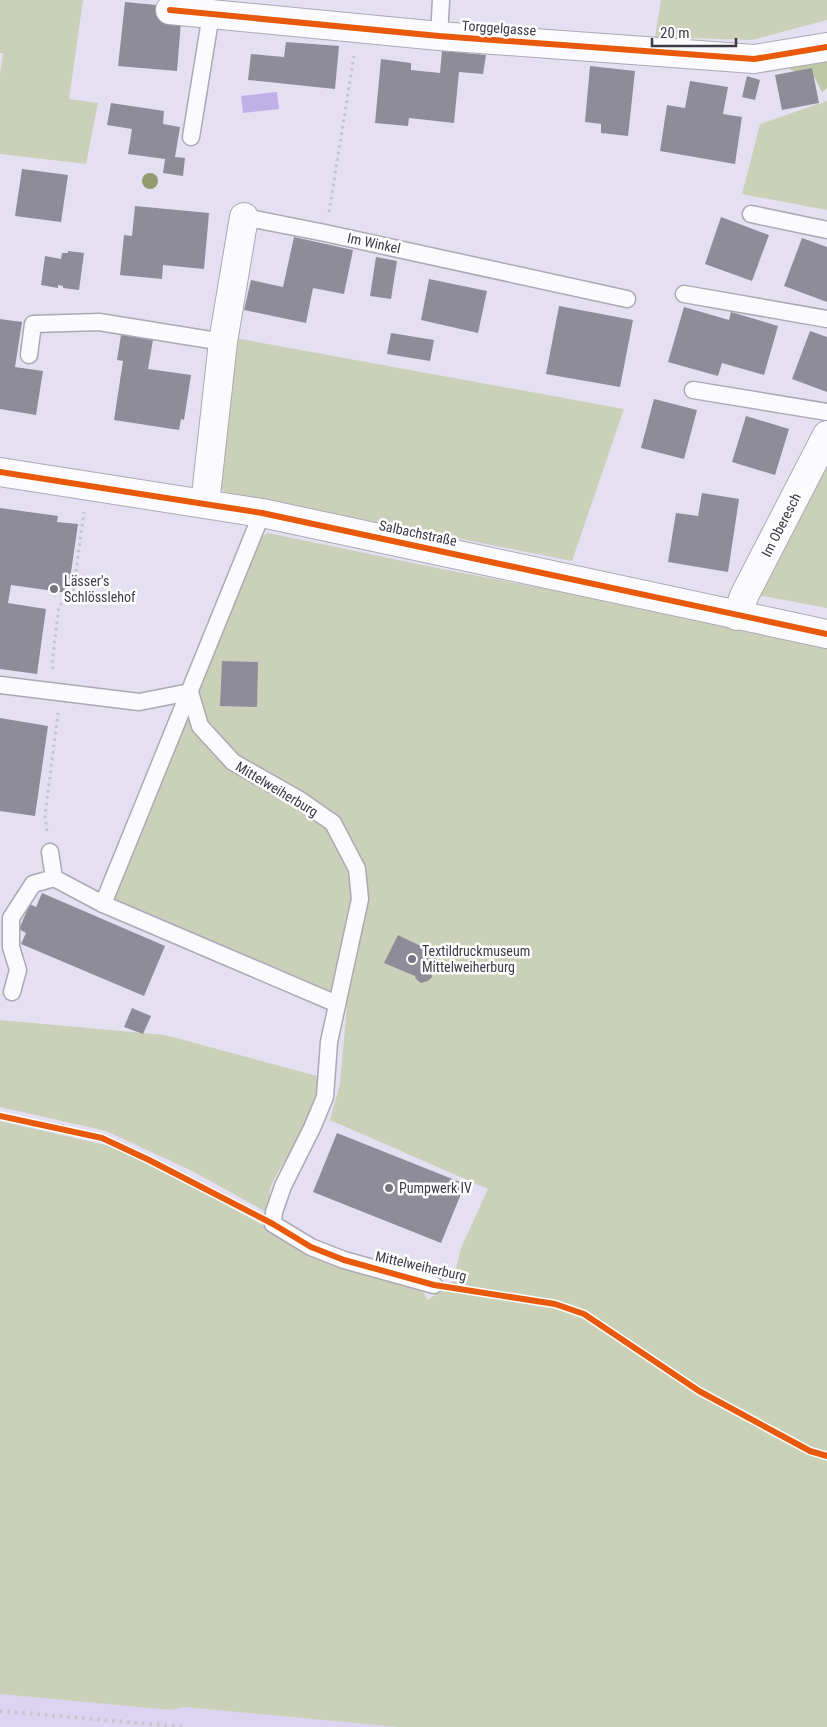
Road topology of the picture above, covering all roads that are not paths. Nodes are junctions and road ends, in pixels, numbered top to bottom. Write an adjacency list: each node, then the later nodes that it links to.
1 (441, 0): 4 (lane)
2 (218, 9): 3 (street, Torggelgasse); 4 (street, Torggelgasse); 6 (lane)
3 (170, 10)
4 (438, 36): 5 (street, Torggelgasse)
5 (827, 47)
6 (191, 137)
7 (751, 214): 9 (lane)
8 (244, 216): 11 (lane, Im Winkel); 13 (street, Im Winkel)
9 (827, 230)
10 (684, 294): 12 (lane)
11 (627, 299)
12 (827, 319)
13 (223, 342): 14 (lane); 19 (street, Im Winkel)
14 (29, 354)
15 (694, 390): 16 (lane)
16 (827, 412)
17 (827, 435): 21 (street, Im Oberesch)
18 (0, 472): 19 (street, Salbachstraße)
19 (205, 504): 20 (street, Salbachstraße)
20 (262, 513): 21 (street, Salbachstraße); 24 (lane)
21 (737, 616): 22 (street, Salbachstraße)
22 (827, 634)
23 (0, 685): 24 (lane)
24 (190, 692): 27 (lane); 29 (lane, Mittelweiherburg)
25 (50, 852): 26 (lane)
26 (54, 878): 27 (lane); 28 (lane)
27 (103, 904): 29 (lane)
28 (12, 992)
29 (337, 1004): 30 (lane, Mittelweiherburg)
30 (434, 1285)

